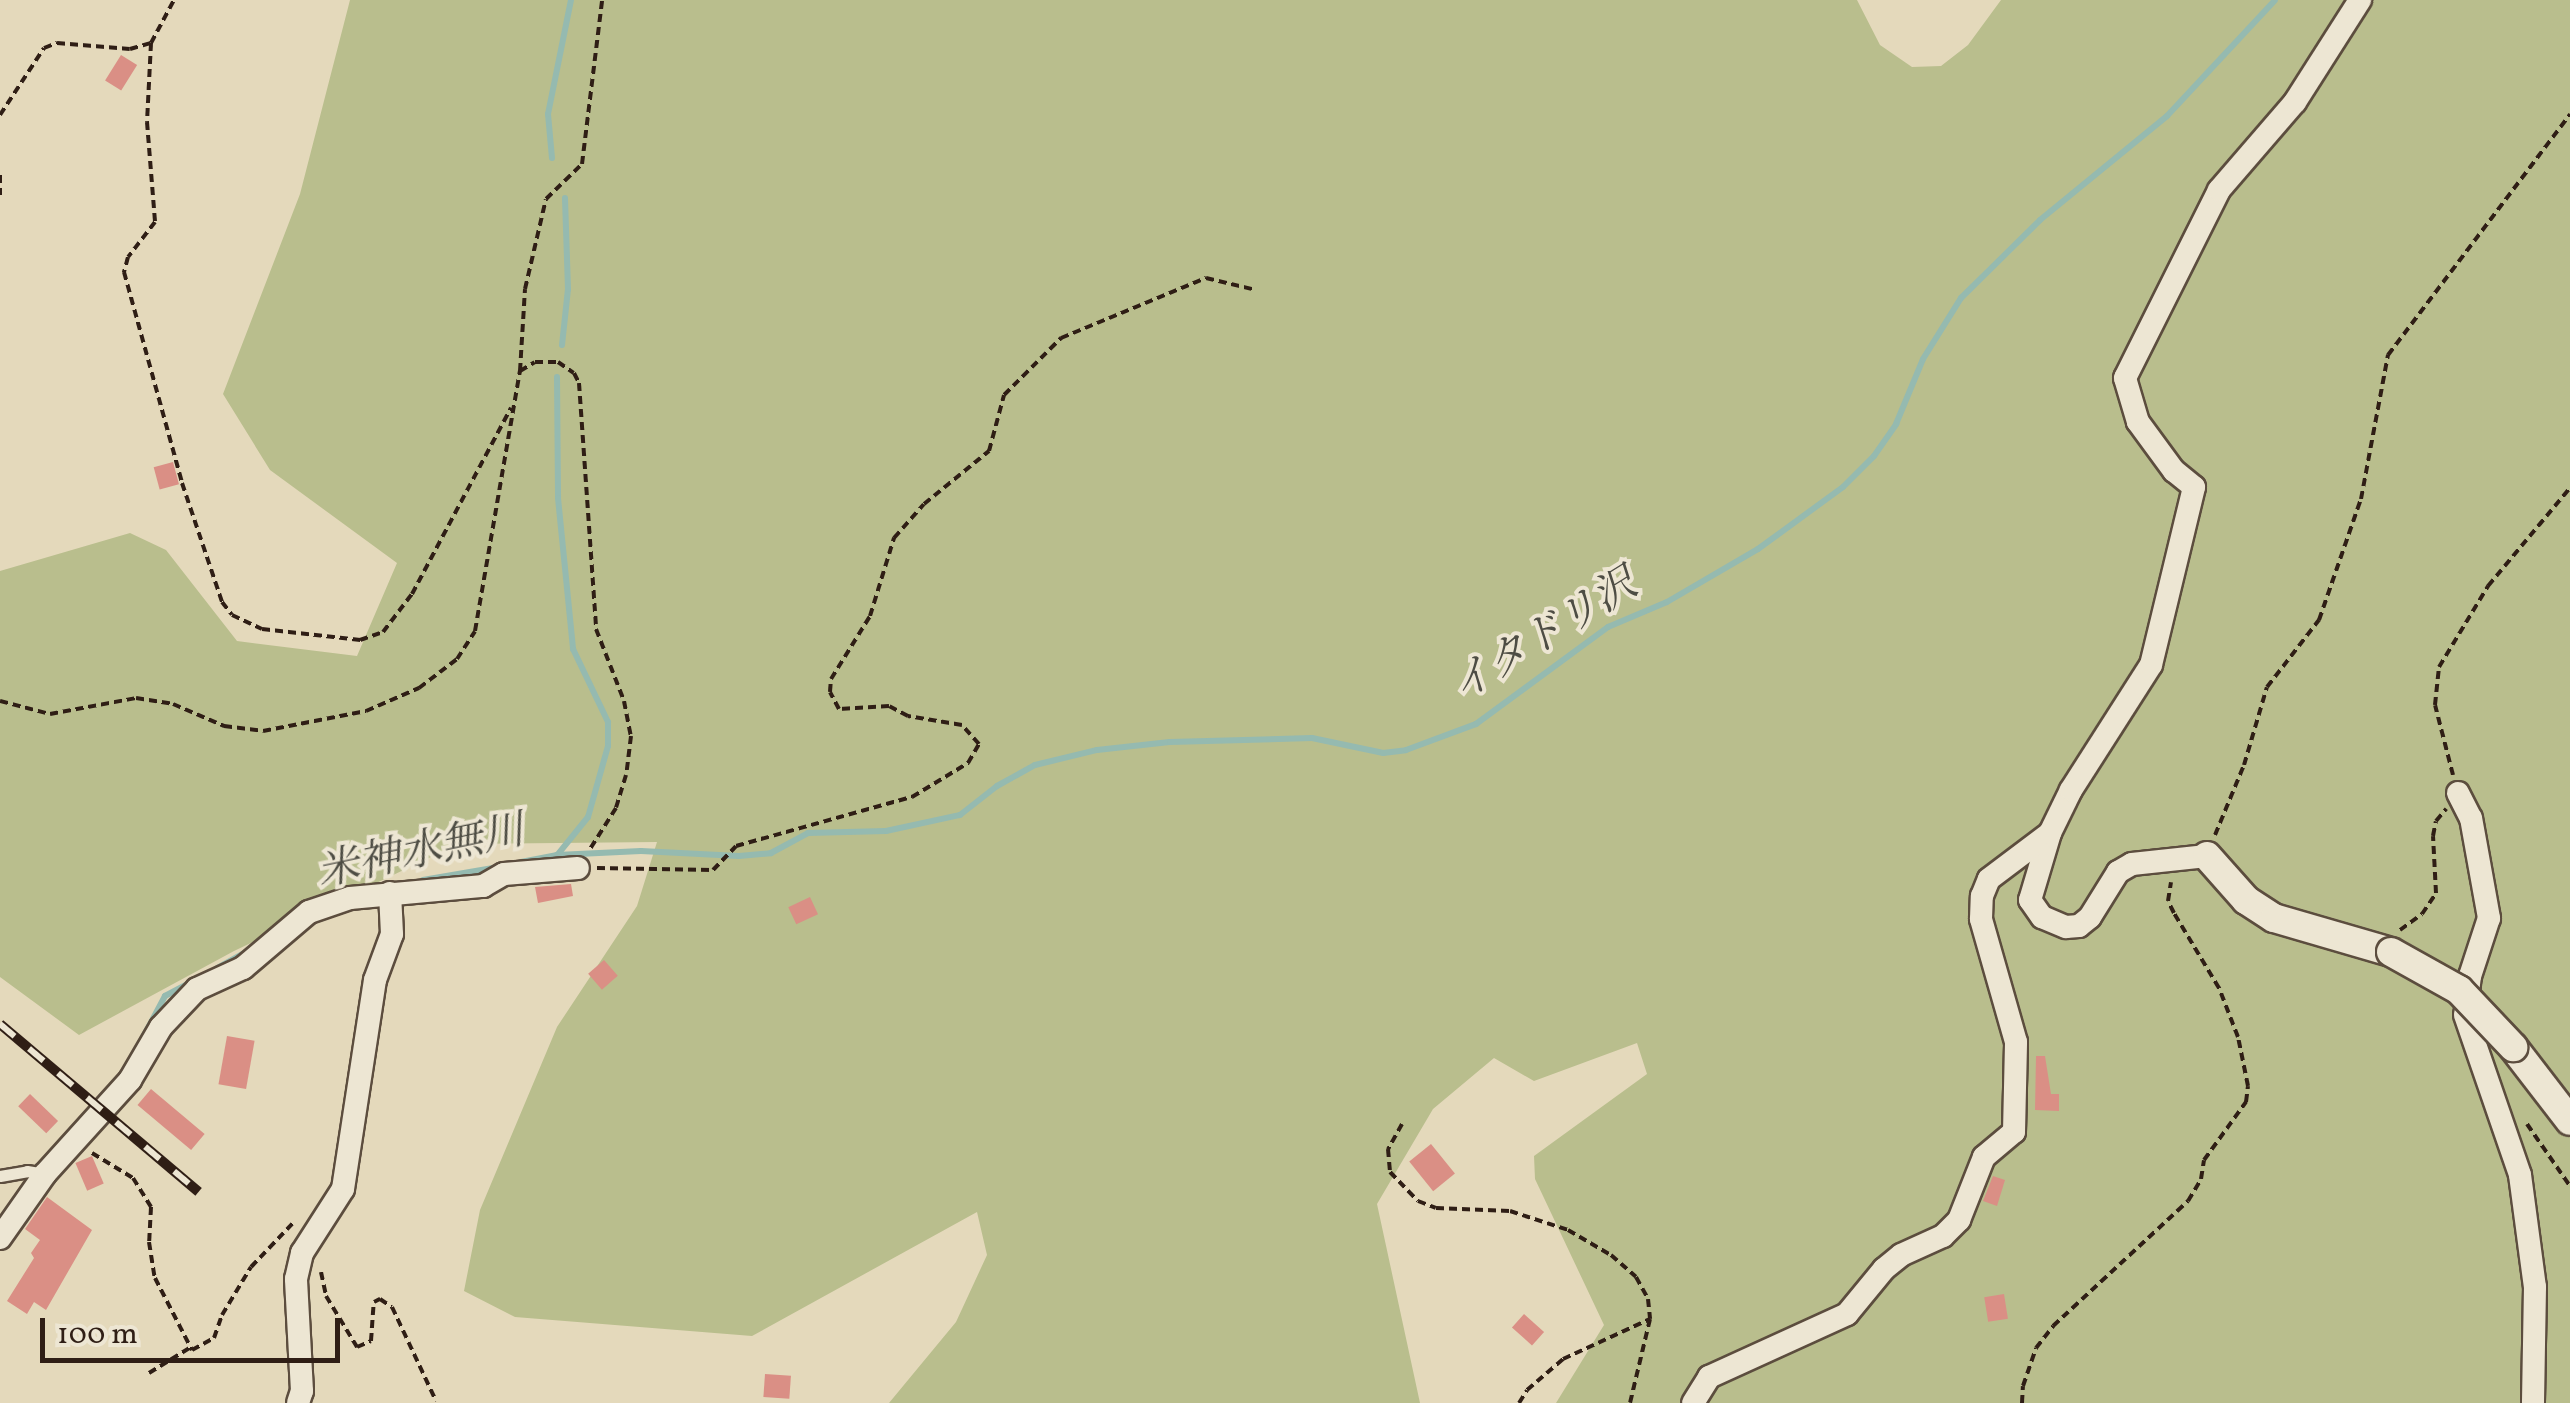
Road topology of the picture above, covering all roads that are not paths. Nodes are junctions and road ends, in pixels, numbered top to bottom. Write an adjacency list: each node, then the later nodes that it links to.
1 (2360, 0): 3 (street)
2 (2458, 793): 13 (street)
3 (2050, 833): 4 (street); 12 (street)
4 (2207, 856): 7 (street, bridge)
5 (578, 868): 6 (street)
6 (390, 894): 8 (street); 11 (street)
7 (2570, 1121)
8 (36, 1172): 9 (lane); 10 (street)
9 (0, 1176)
10 (0, 1238)
11 (298, 1403)
12 (1693, 1403)
13 (2533, 1403)

